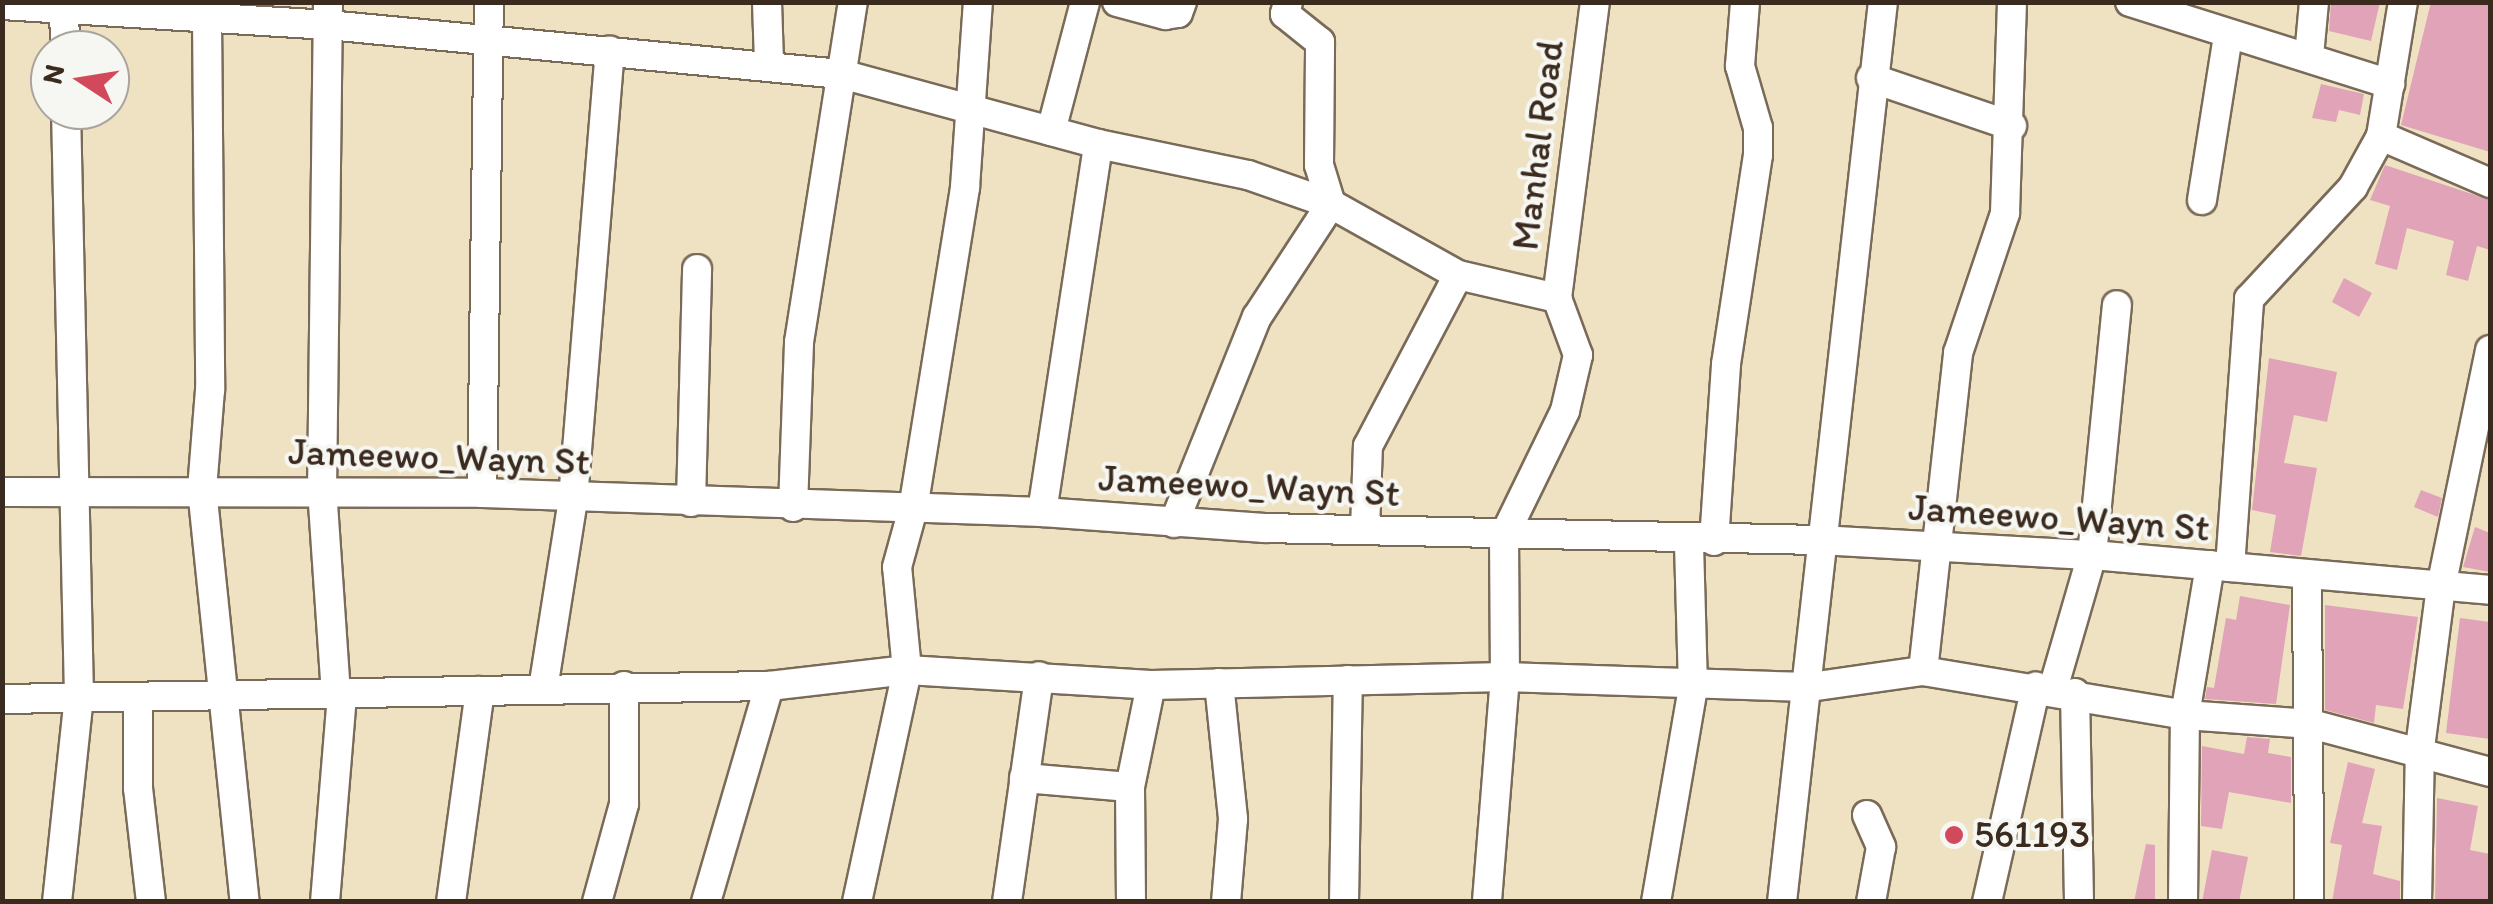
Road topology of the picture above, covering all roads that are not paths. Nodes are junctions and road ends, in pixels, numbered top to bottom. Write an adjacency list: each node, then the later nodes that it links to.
1 (489, 2): 23 (street)
2 (767, 2): 26 (street)
3 (853, 2): 27 (street)
4 (978, 2): 30 (street)
5 (1086, 2): 33 (street)
6 (1117, 2): 7 (street)
7 (1182, 2)
8 (1288, 2): 38 (street)
9 (1595, 2): 41 (street, Manhal Road)
10 (1746, 2): 58 (street)
11 (1883, 2): 28 (street)
12 (2012, 2): 31 (street)
13 (2130, 2): 21 (street)
14 (2314, 2): 25 (street)
15 (2403, 2): 29 (street)
16 (2, 4): 17 (street)
17 (64, 5): 18 (street); 22 (street)
18 (176, 9): 20 (street)
19 (328, 14): 20 (street); 23 (street); 44 (street)
20 (207, 17): 46 (street)
21 (2218, 22): 25 (street); 37 (street)
22 (65, 30)
23 (486, 39): 24 (street); 48 (street)
24 (610, 51): 26 (street); 49 (street)
25 (2310, 56): 29 (street)
26 (770, 63): 27 (street)
27 (841, 74): 30 (street); 51 (street)
28 (1871, 78): 31 (street); 57 (street)
29 (2390, 84): 34 (street)
30 (966, 106): 33 (street); 52 (street)
31 (2012, 126): 59 (street)
32 (66, 130): 45 (street)
33 (1050, 131): 35 (street)
34 (2381, 136): 36 (street); 61 (street)
35 (1098, 144): 38 (street); 53 (street)
36 (2490, 183)
37 (2202, 200)
38 (1331, 204): 40 (street); 54 (street)
39 (697, 270): 50 (street)
40 (1458, 274): 41 (street); 55 (street)
41 (1556, 298): 56 (street)
42 (2117, 305): 60 (street)
43 (2490, 350): 63 (street)
44 (322, 489): 46 (street, Jameewo_Wayn St); 48 (street, Jameewo_Wayn St); 81 (street)
45 (74, 490): 46 (street, Jameewo_Wayn St); 47 (street, Jameewo_Wayn St); 80 (street)
46 (202, 490): 79 (street)
47 (2, 492)
48 (482, 493): 49 (street, Jameewo_Wayn St)
49 (573, 498): 50 (street, Jameewo_Wayn St); 76 (street)
50 (691, 502): 51 (street, Jameewo_Wayn St)
51 (792, 507): 52 (street, Jameewo_Wayn St)
52 (913, 509): 53 (street, Jameewo_Wayn St); 65 (street)
53 (1042, 512): 54 (street, Jameewo_Wayn St)
54 (1174, 523): 55 (street, Jameewo_Wayn St)
55 (1365, 530): 56 (street, Jameewo_Wayn St)
56 (1504, 536): 58 (street, Jameewo_Wayn St); 68 (street)
57 (1820, 540): 58 (street, Jameewo_Wayn St); 59 (street, Jameewo_Wayn St); 75 (street)
58 (1702, 541): 74 (street)
59 (1940, 548): 60 (street, Jameewo_Wayn St); 66 (street)
60 (2092, 555): 61 (street, Jameewo_Wayn St); 77 (street)
61 (2220, 566): 62 (street, Jameewo_Wayn St); 84 (street)
62 (2306, 577): 63 (street, Jameewo_Wayn St); 85 (street)
63 (2441, 587): 64 (street, Jameewo_Wayn St); 86 (street)
64 (2490, 590)
65 (907, 670): 67 (street); 73 (street); 98 (street)
66 (1923, 671): 75 (street); 77 (street)
67 (1039, 676): 71 (street); 88 (street)
68 (1505, 677): 69 (street); 74 (street); 103 (street)
69 (1348, 680): 70 (street); 102 (street)
70 (1219, 683): 71 (street); 101 (street)
71 (1151, 685): 89 (street)
72 (624, 686): 73 (street); 76 (street); 96 (street)
73 (769, 686): 97 (street)
74 (1693, 687): 75 (street); 104 (street)
75 (1810, 688): 105 (street)
76 (543, 689): 78 (street)
77 (2055, 690): 84 (street); 107 (street); 108 (street)
78 (480, 691): 81 (street); 95 (street)
79 (222, 694): 81 (street); 82 (street); 93 (street)
80 (78, 696): 82 (street); 83 (street); 91 (street)
81 (339, 696): 94 (street)
82 (138, 698): 92 (street)
83 (2, 699)
84 (2185, 715): 85 (street); 109 (street)
85 (2311, 724): 86 (street); 110 (street)
86 (2420, 748): 87 (street); 111 (street)
87 (2490, 772)
88 (1024, 778): 89 (street); 99 (street)
89 (1130, 786): 100 (street)
90 (1868, 815): 106 (street)
91 (57, 902)
92 (151, 902)
93 (245, 902)
94 (325, 902)
95 (450, 902)
96 (597, 902)
97 (706, 902)
98 (858, 902)
99 (1007, 902)
100 (1131, 902)
101 (1226, 902)
102 (1344, 902)
103 (1487, 902)
104 (1656, 902)
105 (1782, 902)
106 (1871, 902)
107 (1987, 902)
108 (2079, 902)
109 (2184, 902)
110 (2309, 902)
111 (2417, 902)

